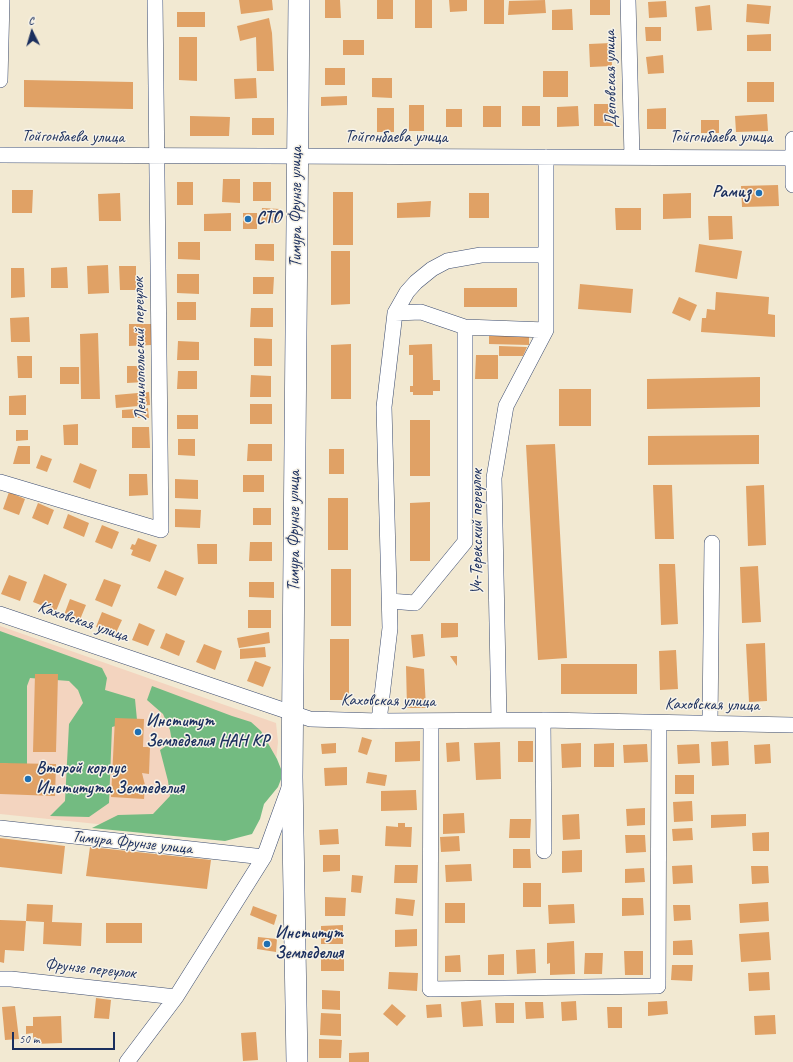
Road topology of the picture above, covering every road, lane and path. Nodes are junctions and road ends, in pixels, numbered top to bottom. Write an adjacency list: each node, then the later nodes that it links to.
1 (2, 0): 5 (street)
2 (155, 0): 8 (street, Ленинопольский переулок)
3 (298, 0): 9 (main road, Тимура Фрунзе улица)
4 (628, 0): 11 (street, Деповская улица)
5 (0, 80)
6 (793, 139): 12 (street)
7 (0, 155): 8 (street, Тойгонбаева улица)
8 (156, 156): 9 (street, Тойгонбаева улица); 18 (street, Ленинопольский переулок)
9 (298, 157): 10 (street, Тойгонбаева улица); 22 (main road, Тимура Фрунзе улица)
10 (546, 157): 11 (street, Тойгонбаева улица); 14 (street, Уч-Терекский переулок)
11 (632, 157): 12 (street, Тойгонбаева улица)
12 (792, 158): 13 (street)
13 (793, 185)
14 (546, 255): 15 (street); 17 (street, Уч-Терекский переулок)
15 (395, 313): 16 (street); 20 (street)
16 (465, 327): 17 (street); 20 (street, Уч-Терекский переулок)
17 (546, 330): 23 (street, Уч-Терекский переулок)
18 (0, 482)
19 (712, 543): 28 (street)
20 (390, 601): 26 (street)
21 (0, 614): 22 (street, Каховская улица)
22 (294, 714): 26 (street, Каховская улица); 30 (main road, Тимура Фрунзе улица)
23 (500, 720): 24 (street, Каховская улица); 25 (street, Каховская улица)
24 (543, 720): 27 (street, Каховская улица); 32 (street)
25 (431, 721): 26 (street, Каховская улица); 27 (street)
26 (379, 722)
27 (659, 723): 28 (street, Каховская улица)
28 (710, 723): 29 (street, Каховская улица)
29 (793, 725)
30 (292, 777): 33 (street); 37 (main road, Тимура Фрунзе улица)
31 (0, 828): 33 (street, Тимура Фрунзе улица)
32 (544, 851)
33 (264, 858): 35 (street)
34 (0, 979): 35 (street, Фрунзе переулок)
35 (176, 997): 36 (street)
36 (127, 1062)
37 (297, 1062)

